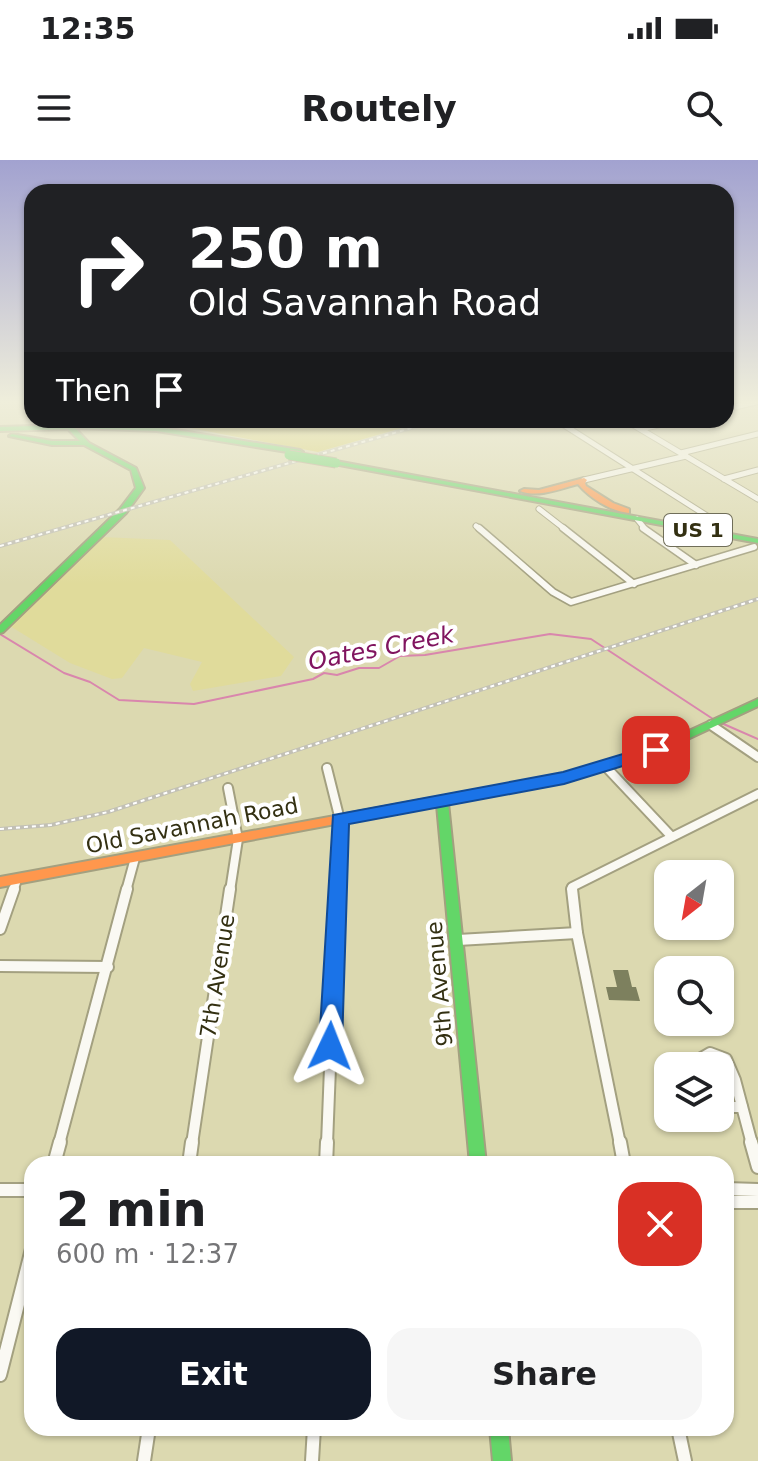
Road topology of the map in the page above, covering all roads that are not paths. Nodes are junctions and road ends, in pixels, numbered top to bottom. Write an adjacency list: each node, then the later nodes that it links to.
1 (125, 463): 19 (main road)
2 (348, 463): 10 (main road, US 1, bridge)
3 (625, 463): 6 (street)
4 (654, 463): 6 (street)
5 (697, 463): 8 (street)
6 (633, 468): 9 (street); 14 (street)
7 (758, 470): 8 (street)
8 (724, 479): 11 (street)
9 (584, 480): 10 (main road); 13 (main road)
10 (520, 494): 12 (main road); 13 (main road, US 1)
11 (758, 499)
12 (546, 506): 13 (main road, US 1); 18 (street)
13 (632, 515): 16 (main road, US 1); 17 (street)
14 (715, 521)
15 (476, 526): 18 (street)
16 (757, 541): 17 (street)
17 (696, 565): 18 (street)
18 (634, 584)
19 (3, 627)
20 (758, 702): 21 (main road, Old Savannah Road)
21 (717, 722): 22 (street); 23 (main road, Old Savannah Road)
22 (758, 757)
23 (606, 767): 27 (main road, Old Savannah Road); 29 (street)
24 (327, 768): 28 (street)
25 (228, 788): 30 (street, 7th Avenue)
26 (758, 794): 29 (street)
27 (442, 801): 28 (main road, Old Savannah Road); 36 (main road, 9th Avenue)
28 (340, 820): 30 (main road, Old Savannah Road); 44 (street)
29 (671, 836): 35 (street)
30 (238, 839): 31 (main road, Old Savannah Road); 43 (street, 7th Avenue)
31 (135, 858): 32 (main road, Old Savannah Road); 38 (street)
32 (17, 880): 33 (main road, Old Savannah Road); 34 (street)
33 (0, 882)
34 (0, 929)
35 (577, 933): 36 (street); 46 (street)
36 (458, 940): 45 (main road, 9th Avenue)
37 (0, 966): 38 (street)
38 (108, 967): 42 (street)
39 (734, 1083): 41 (street)
40 (734, 1107): 41 (street)
41 (742, 1107): 47 (street)
42 (56, 1156)
43 (190, 1156)
44 (326, 1156)
45 (477, 1156)
46 (622, 1156)
47 (758, 1167)
48 (734, 1189): 51 (street)
49 (0, 1190): 50 (street)
50 (24, 1190)
51 (758, 1190)
52 (734, 1202): 53 (street)
53 (758, 1202)
54 (24, 1280): 55 (street)
55 (0, 1375)
56 (148, 1436): 60 (street)
57 (314, 1436): 61 (street)
58 (500, 1436): 62 (main road)
59 (680, 1436): 63 (street)
60 (144, 1461)
61 (312, 1461)
62 (502, 1461)
63 (685, 1461)

